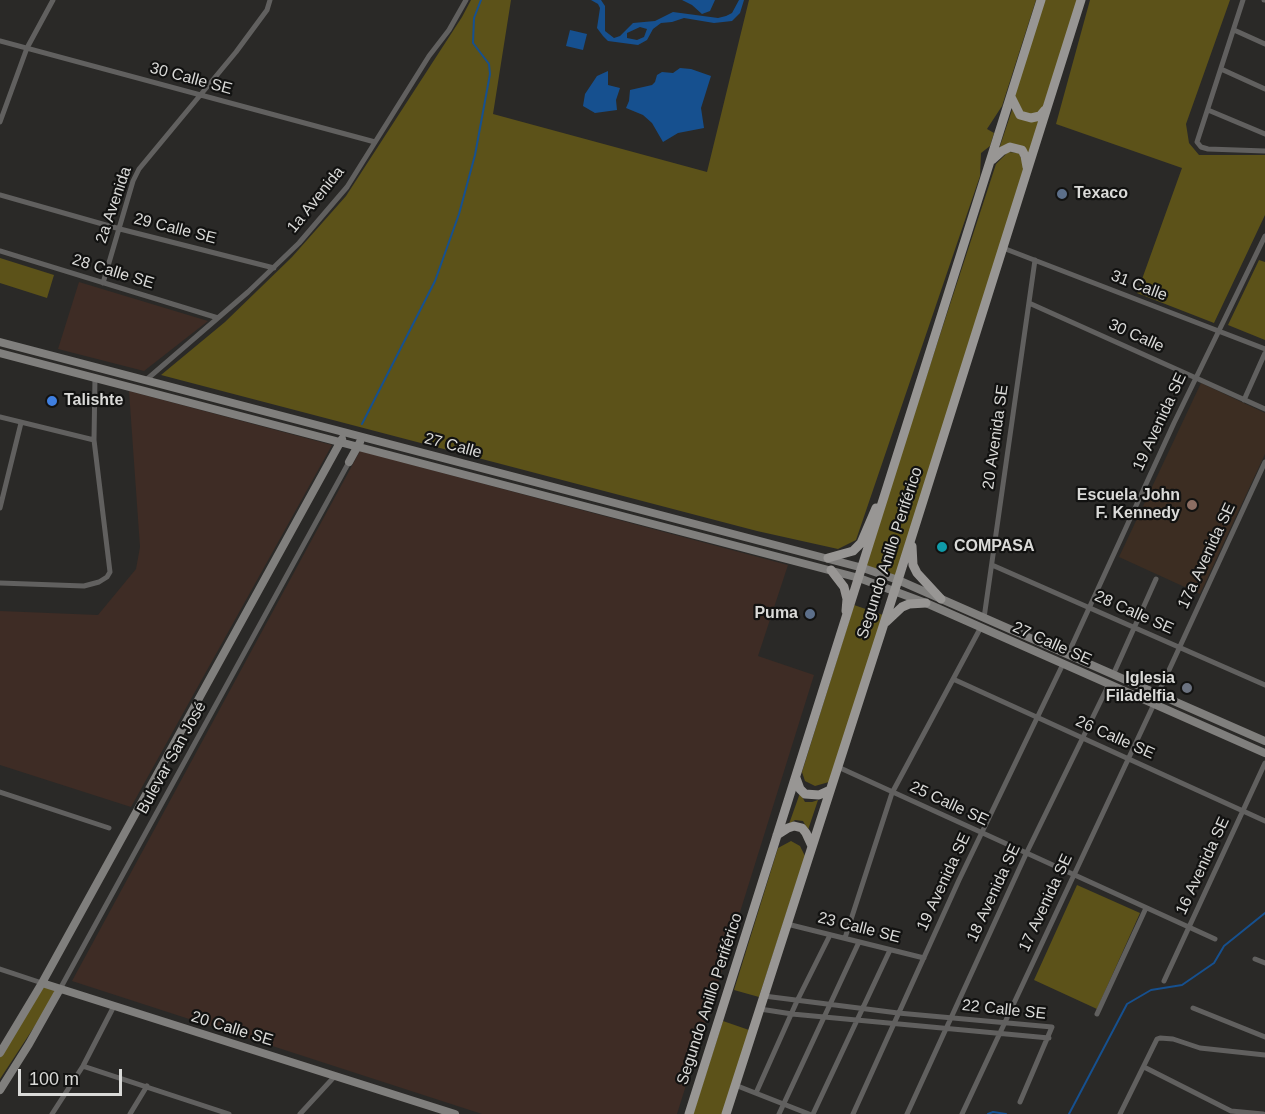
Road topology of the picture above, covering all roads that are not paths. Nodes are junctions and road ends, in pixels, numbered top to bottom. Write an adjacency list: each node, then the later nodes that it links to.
1 (53, 0): 10 (street)
2 (270, 0): 13 (street, 2a Avenida)
3 (466, 0): 19 (street, 1a Avenida)
4 (1041, 0): 14 (main road, Segundo Anillo Periférico)
5 (1081, 0): 15 (main road, Segundo Anillo Periférico)
6 (1243, 0): 7 (street)
7 (1234, 30): 9 (street); 11 (street)
8 (0, 41): 10 (street, 30 Calle SE)
9 (1265, 44)
10 (27, 48): 13 (street, 30 Calle SE); 17 (street)
11 (1221, 69): 12 (street); 16 (street)
12 (1265, 89)
13 (199, 95): 19 (street, 30 Calle SE); 24 (street, 2a Avenida)
14 (1011, 97): 15 (main road); 21 (main road, Segundo Anillo Periférico)
15 (1047, 108): 22 (main road, Segundo Anillo Periférico)
16 (1208, 110): 18 (street); 20 (street)
17 (0, 122)
18 (1265, 134)
19 (375, 142): 29 (street, 1a Avenida)
20 (1265, 151)
21 (990, 162): 22 (main road); 51 (main road, Segundo Anillo Periférico)
22 (1027, 169): 26 (main road, Segundo Anillo Periférico)
23 (0, 195): 24 (street, 29 Calle SE)
24 (120, 229): 29 (street, 29 Calle SE); 30 (street, 2a Avenida)
25 (1265, 236): 33 (street, 19 Avenida SE)
26 (1003, 248): 28 (street, 31 Calle); 53 (main road, Segundo Anillo Periférico)
27 (0, 251): 30 (street, 28 Calle SE)
28 (1035, 260): 31 (street, 20 Avenida SE); 33 (street, 31 Calle)
29 (274, 268): 32 (street, 1a Avenida)
30 (103, 283): 32 (street, 28 Calle SE)
31 (1029, 303): 38 (street, 30 Calle); 55 (street, 20 Avenida SE)
32 (218, 318): 39 (street, 1a Avenida)
33 (1220, 331): 35 (street, 31 Calle); 38 (street, 19 Avenida SE)
34 (0, 342): 39 (main road, 27 Calle)
35 (1265, 351): 40 (street)
36 (0, 353): 37 (main road, 27 Calle)
37 (95, 377): 46 (street); 47 (main road, 27 Calle)
38 (1196, 378): 40 (street, 30 Calle); 65 (street, 19 Avenida SE)
39 (146, 380): 44 (main road, 27 Calle)
40 (1244, 400): 41 (street, 30 Calle)
41 (1265, 409)
42 (0, 417): 43 (street)
43 (21, 423): 46 (street); 52 (street)
44 (346, 432): 45 (main road, 27 Calle); 47 (main road, Bulevar San José)
45 (363, 437): 48 (main road, Bulevar San José); 54 (main road, 27 Calle)
46 (94, 440): 61 (street)
47 (340, 442): 48 (main road, 27 Calle); 112 (main road, Bulevar San José)
48 (358, 446): 49 (main road, Bulevar San José); 57 (main road, 27 Calle)
49 (349, 462): 113 (street, Bulevar San José)
50 (1265, 462): 71 (street, 17a Avenida SE)
51 (895, 465): 54 (main road); 56 (main road, Segundo Anillo Periférico)
52 (0, 508)
53 (913, 533): 60 (main road, Segundo Anillo Periférico); 63 (main road)
54 (828, 558): 56 (main road, 27 Calle)
55 (992, 565): 65 (street, 28 Calle SE); 66 (street, 20 Avenida SE)
56 (863, 568): 58 (main road, Segundo Anillo Periférico); 60 (main road, 27 Calle)
57 (831, 570): 58 (main road, 27 Calle); 67 (main road)
58 (859, 578): 62 (main road, 27 Calle); 67 (main road, Segundo Anillo Periférico)
59 (1156, 579): 70 (street)
60 (898, 580): 62 (main road, Segundo Anillo Periférico); 63 (main road, 27 Calle SE)
61 (0, 583)
62 (894, 590): 64 (main road, 27 Calle SE); 68 (main road, Segundo Anillo Periférico)
63 (941, 599): 66 (main road, 27 Calle SE)
64 (926, 603): 68 (main road); 69 (main road, 27 Calle SE)
65 (1089, 608): 70 (street, 28 Calle SE); 72 (street, 19 Avenida SE)
66 (984, 618): 72 (main road, 27 Calle SE)
67 (845, 625): 87 (main road, Segundo Anillo Periférico)
68 (882, 626): 86 (main road, Segundo Anillo Periférico)
69 (981, 627): 73 (main road, 27 Calle SE); 75 (street)
70 (1134, 627): 71 (street, 28 Calle SE); 74 (street)
71 (1180, 648): 77 (street, 28 Calle SE); 78 (street, 17a Avenida SE)
72 (1068, 654): 74 (main road, 27 Calle SE)
73 (1063, 664): 76 (main road, 27 Calle SE); 80 (street, 19 Avenida SE)
74 (1113, 675): 78 (main road, 27 Calle SE)
75 (953, 679): 80 (street, 26 Calle SE); 90 (street)
76 (1109, 684): 79 (main road, 27 Calle SE); 81 (street, 18 Avenida SE)
77 (1265, 685)
78 (1158, 694): 82 (main road, 27 Calle SE)
79 (1154, 704): 83 (main road, 27 Calle SE); 84 (street, 17 Avenida SE)
80 (1037, 717): 81 (street, 26 Calle SE); 94 (street, 19 Avenida SE)
81 (1081, 737): 84 (street, 26 Calle SE); 97 (street, 18 Avenida SE)
82 (1265, 741)
83 (1265, 753)
84 (1128, 759): 91 (street, 26 Calle SE); 98 (street, 17 Avenida SE)
85 (1265, 763): 91 (street, 16 Avenida SE)
86 (838, 767): 88 (main road, Segundo Anillo Periférico); 90 (street, 25 Calle SE)
87 (796, 778): 88 (main road); 95 (main road, Segundo Anillo Periférico)
88 (830, 790): 96 (main road, Segundo Anillo Periférico)
89 (0, 792): 93 (street)
90 (892, 793): 94 (street, 25 Calle SE); 103 (street)
91 (1243, 811): 92 (street, 26 Calle SE); 101 (street, 16 Avenida SE)
92 (1265, 821)
93 (109, 828)
94 (981, 834): 97 (street, 25 Calle SE); 107 (street, 19 Avenida SE)
95 (777, 835): 96 (main road); 152 (main road, Segundo Anillo Periférico)
96 (812, 846): 100 (main road, Segundo Anillo Periférico)
97 (1026, 854): 98 (street, 25 Calle SE); 125 (street, 18 Avenida SE)
98 (1073, 875): 99 (street, 25 Calle SE); 127 (street, 17 Avenida SE)
99 (1146, 908): 101 (street, 25 Calle SE); 123 (street)
100 (787, 924): 102 (street, 23 Calle SE); 114 (main road, Segundo Anillo Periférico)
101 (1189, 928): 104 (street, 25 Calle SE); 111 (street, 16 Avenida SE)
102 (830, 935): 103 (street, 23 Calle SE); 115 (street)
103 (845, 938): 105 (street, 23 Calle SE)
104 (1215, 939)
105 (859, 942): 106 (street, 23 Calle SE); 116 (street)
106 (890, 950): 107 (street, 23 Calle SE); 118 (street)
107 (924, 958): 121 (street, 19 Avenida SE)
108 (1255, 959): 109 (street)
109 (1265, 963)
110 (0, 969): 112 (street, 20 Calle SE)
111 (1164, 981)
112 (42, 982): 113 (main road, 20 Calle SE); 133 (main road, Bulevar San José)
113 (60, 989): 117 (main road, 20 Calle SE); 141 (main road, Bulevar San José)
114 (764, 996): 115 (street, 22 Calle SE); 120 (main road, Segundo Anillo Periférico)
115 (797, 1001): 116 (street, 22 Calle SE); 122 (street)
116 (829, 1005): 118 (street, 22 Calle SE); 124 (street)
117 (114, 1006): 136 (street); 138 (main road, 20 Calle SE)
118 (861, 1008): 121 (street, 22 Calle SE); 126 (street)
119 (1193, 1008): 131 (street)
120 (760, 1010): 122 (street, 22 Calle SE); 139 (main road, Segundo Anillo Periférico)
121 (898, 1013): 125 (street, 22 Calle SE); 128 (street, 19 Avenida SE)
122 (792, 1014): 124 (street, 22 Calle SE); 142 (street)
123 (1097, 1014)
124 (824, 1017): 126 (street, 22 Calle SE); 144 (street)
125 (952, 1018): 127 (street, 22 Calle SE); 129 (street, 18 Avenida SE)
126 (856, 1020): 128 (street, 22 Calle SE); 155 (street)
127 (1006, 1023): 130 (street, 17 Avenida SE); 132 (street, 22 Calle SE)
128 (893, 1024): 129 (street, 22 Calle SE); 156 (street, 19 Avenida SE)
129 (947, 1029): 130 (street, 22 Calle SE); 157 (street, 18 Avenida SE)
130 (1001, 1034): 132 (street, 22 Calle SE); 158 (street, 17 Avenida SE)
131 (1265, 1037)
132 (1048, 1038): 143 (street)
133 (3, 1042): 134 (main road, Bulevar San José)
134 (0, 1053)
135 (1265, 1055): 137 (street)
136 (83, 1066): 140 (street); 147 (street)
137 (1144, 1067): 146 (street); 159 (street)
138 (335, 1076): 150 (street); 151 (main road, 20 Calle SE)
139 (735, 1085): 142 (street); 153 (main road, Segundo Anillo Periférico)
140 (147, 1086): 145 (street); 148 (street)
141 (0, 1090)
142 (756, 1093): 144 (street)
143 (1020, 1102)
144 (784, 1104): 154 (street); 155 (street)
145 (213, 1112): 149 (street)
146 (1122, 1113)
147 (52, 1114)
148 (130, 1114)
149 (229, 1114)
150 (300, 1114)
151 (455, 1114)
152 (689, 1114)
153 (726, 1114)
154 (779, 1114)
155 (811, 1114)
156 (853, 1114)
157 (907, 1114)
158 (962, 1114)
159 (1263, 1114)

